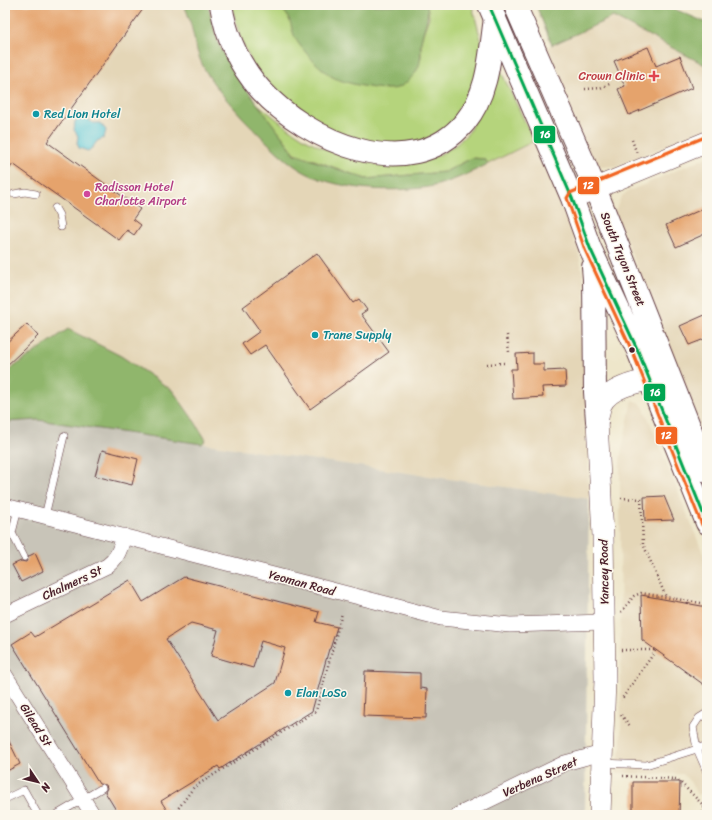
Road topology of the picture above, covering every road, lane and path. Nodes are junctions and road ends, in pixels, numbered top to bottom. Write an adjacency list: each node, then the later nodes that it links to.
1 (221, 5): 3 (main road)
2 (515, 5): 9 (main road, South Tryon Street)
3 (492, 12): 12 (main road, South Tryon Street)
4 (612, 83): 5 (path)
5 (585, 90)
6 (632, 140): 8 (path)
7 (707, 142): 9 (street)
8 (638, 156)
9 (595, 188): 12 (street); 20 (main road, South Tryon Street)
10 (14, 194): 11 (lane)
11 (36, 194)
12 (572, 198): 15 (main road, South Tryon Street)
13 (55, 208): 14 (lane)
14 (61, 227)
15 (590, 248): 20 (main road, South Tryon Street); 21 (main road)
16 (507, 335): 17 (path)
17 (509, 352)
18 (506, 363): 19 (path)
19 (487, 364)
20 (659, 378): 21 (street, Yancey Road); 23 (main road, South Tryon Street); 27 (main road, South Tryon Street)
21 (598, 421): 34 (street, Yancey Road)
22 (64, 436): 26 (lane)
23 (707, 471)
24 (620, 498): 30 (path)
25 (11, 507): 26 (street, Yeoman Road); 29 (lane)
26 (45, 516): 28 (street, Yeoman Road)
27 (707, 523)
28 (124, 536): 33 (street, Chalmers St); 34 (street, Yeoman Road)
29 (24, 557)
30 (666, 597): 31 (path); 34 (path)
31 (707, 604)
32 (342, 614): 53 (path)
33 (5, 615)
34 (612, 617): 43 (street, Yancey Road)
35 (617, 649): 37 (path)
36 (5, 675): 48 (street, Gilead St)
37 (620, 703)
38 (617, 710): 40 (path)
39 (707, 713): 42 (lane)
40 (631, 727)
41 (707, 745): 42 (lane)
42 (697, 749): 43 (lane); 44 (lane)
43 (602, 758): 54 (street, Verbena Street); 55 (street, Yancey Road)
44 (707, 772)
45 (623, 776): 49 (path)
46 (102, 788): 48 (lane)
47 (5, 800): 50 (lane)
48 (83, 800): 51 (lane); 52 (street, Gilead St)
49 (706, 807): 56 (path)
50 (38, 815)
51 (56, 815)
52 (93, 815)
53 (180, 815)
54 (458, 815)
55 (600, 815)
56 (699, 815)

